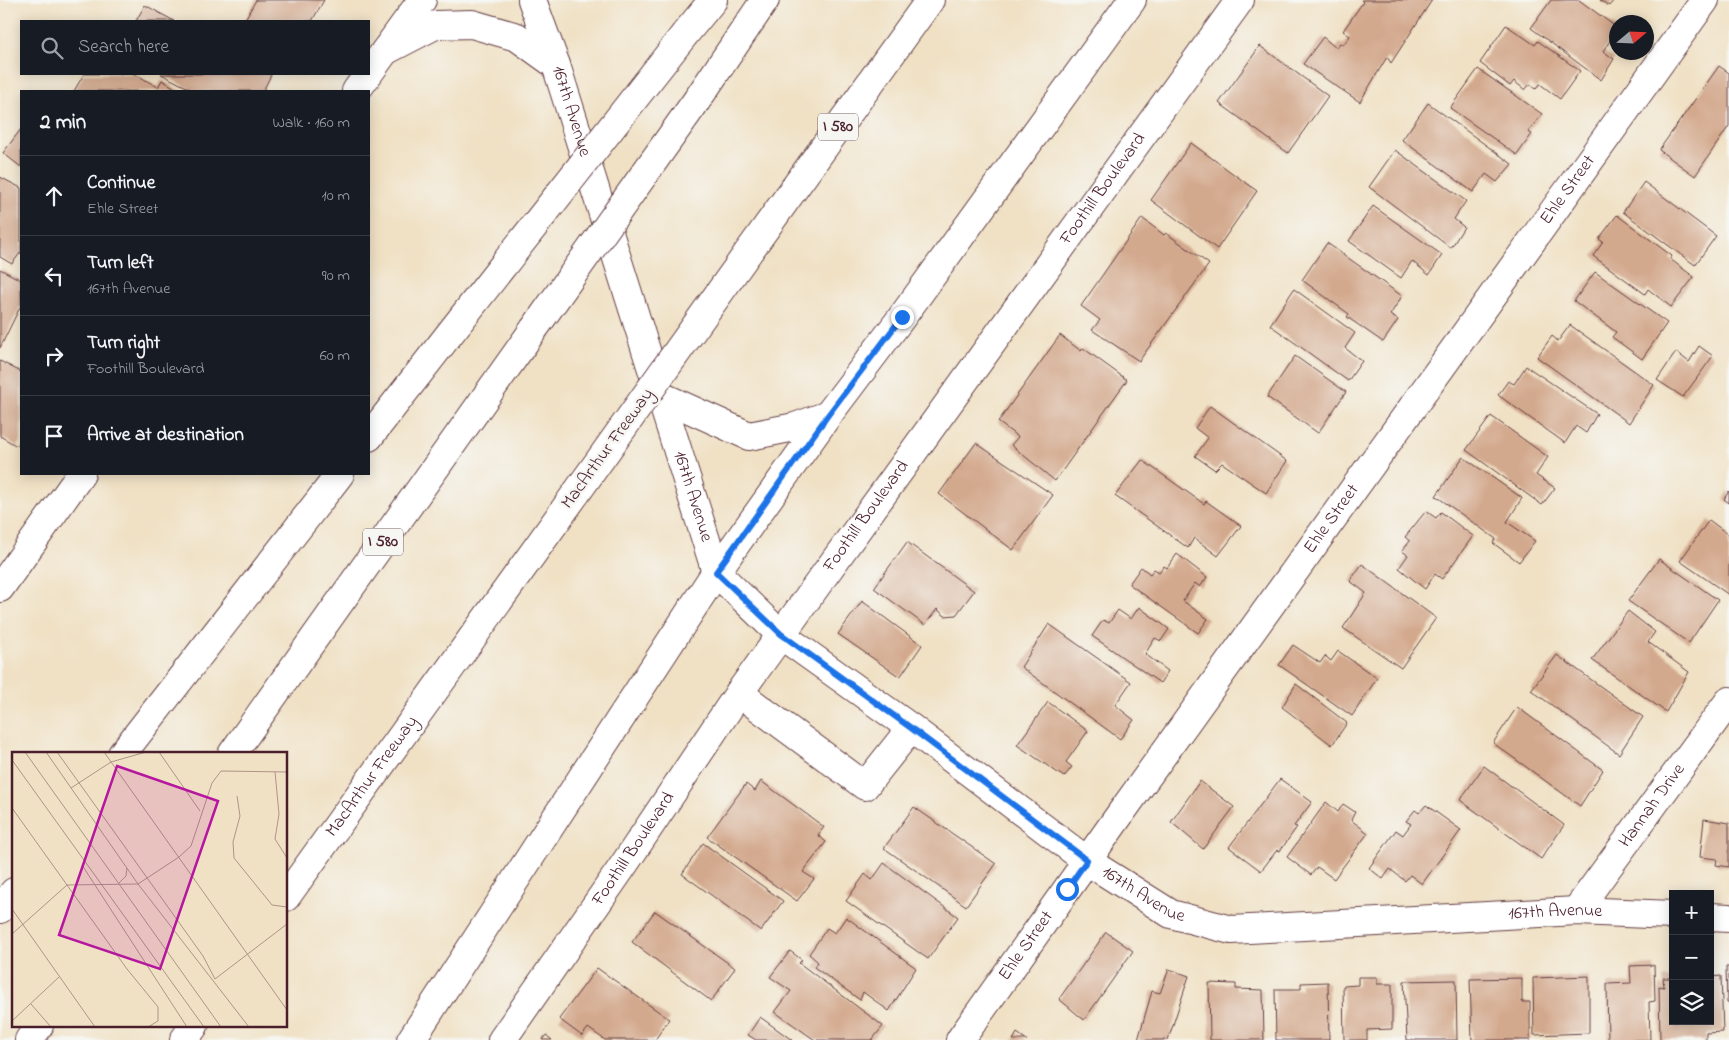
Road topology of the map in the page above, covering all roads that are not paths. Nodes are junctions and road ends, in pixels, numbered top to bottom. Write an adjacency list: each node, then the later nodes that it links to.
1 (422, 0): 9 (main road)
2 (532, 0): 10 (main road, 167th Avenue)
3 (713, 0): 16 (main road, bridge)
4 (765, 0): 26 (main road, I 580, bridge)
5 (930, 0): 29 (main road, MacArthur Freeway / I 580, bridge)
6 (1132, 0): 15 (main road)
7 (1240, 0): 21 (main road, Foothill Boulevard)
8 (1705, 0): 27 (main road, Ehle Street)
9 (385, 51): 10 (main road); 11 (main road)
10 (556, 64): 14 (main road, 167th Avenue)
11 (370, 72)
12 (368, 75): 13 (main road)
13 (357, 90)
14 (661, 396): 15 (main road); 19 (main road, 167th Avenue)
15 (828, 415): 19 (main road)
16 (370, 436)
17 (81, 475): 20 (main road)
18 (339, 475): 25 (main road)
19 (716, 572): 21 (main road, 167th Avenue); 39 (main road)
20 (0, 588)
21 (781, 634): 22 (main road, Foothill Boulevard); 24 (main road, 167th Avenue)
22 (739, 693): 24 (main road); 40 (main road, Foothill Boulevard)
23 (1729, 701): 31 (main road, Hannah Drive)
24 (911, 728): 27 (main road, 167th Avenue)
25 (124, 752)
26 (233, 752)
27 (1087, 860): 31 (main road, 167th Avenue); 41 (main road, Ehle Street)
28 (12, 894): 30 (main road)
29 (288, 894)
30 (0, 909)
31 (1576, 911): 32 (main road, 167th Avenue)
32 (1669, 915)
33 (1714, 917): 34 (main road)
34 (1729, 918)
35 (38, 1028): 37 (main road)
36 (193, 1028): 38 (main road)
37 (29, 1040)
38 (184, 1040)
39 (411, 1040)
40 (502, 1040)
41 (960, 1040)

